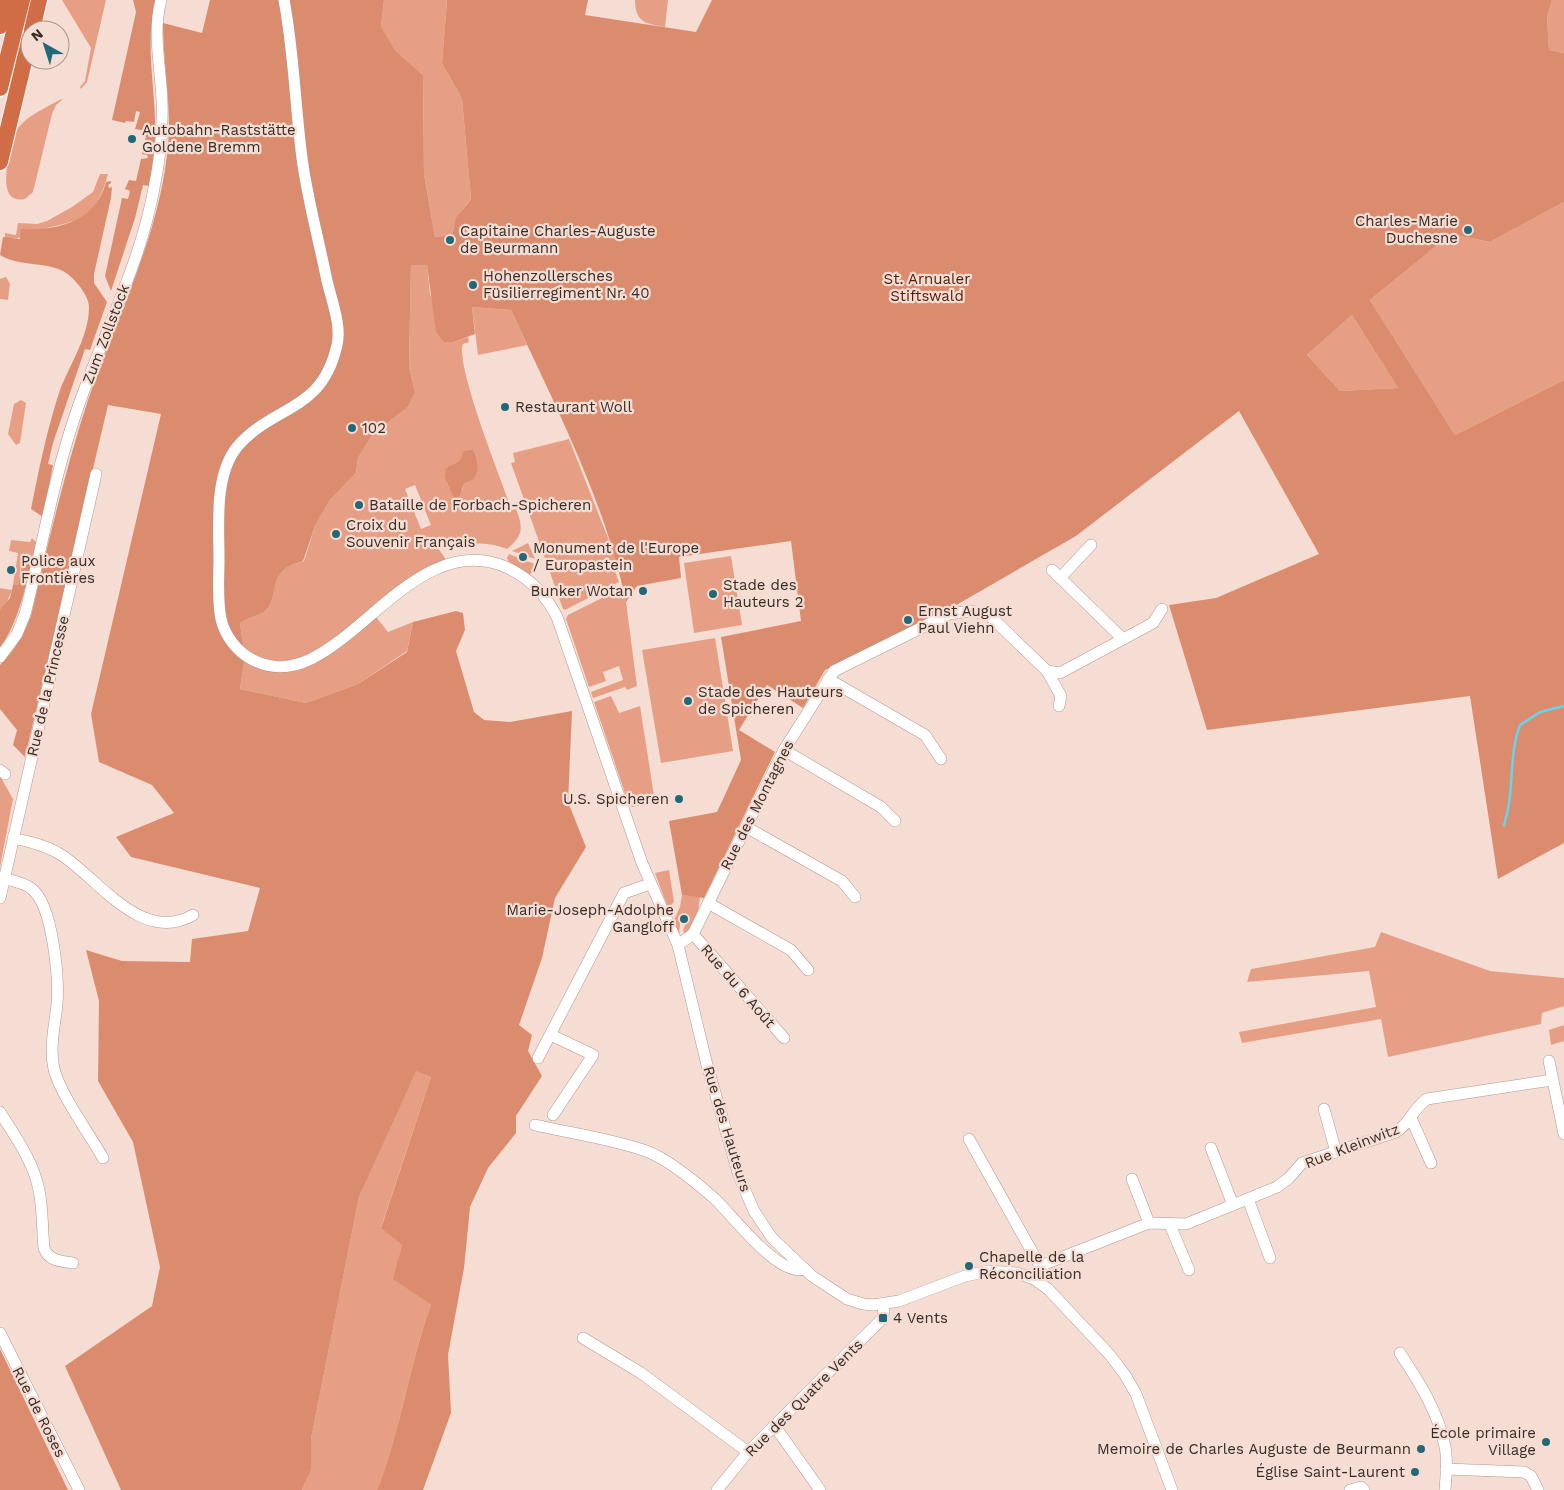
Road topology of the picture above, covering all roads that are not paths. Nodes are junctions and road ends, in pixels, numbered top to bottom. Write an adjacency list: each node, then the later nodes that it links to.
1 (7, 0): 7 (highway)
2 (22, 0): 9 (highway)
3 (39, 0): 6 (highway)
4 (161, 0): 15 (street, Zum Zollstock)
5 (284, 0): 25 (street, Rue des Hauteurs)
6 (34, 20)
7 (0, 26)
8 (22, 70): 10 (highway)
9 (0, 88)
10 (0, 162)
11 (96, 474): 23 (street, Rue de la Princesse)
12 (1091, 545): 14 (street)
13 (1162, 609): 14 (street)
14 (1123, 639): 16 (street)
15 (0, 657)
16 (1047, 671): 17 (street, Rue des Montagnes); 18 (street)
17 (828, 679): 19 (street, Rue des Montagnes); 20 (street)
18 (1059, 706)
19 (784, 750): 21 (street); 22 (street, Rue des Montagnes)
20 (941, 759)
21 (895, 821)
22 (746, 827): 26 (street); 28 (street, Rue des Montagnes)
23 (13, 838): 24 (street, Rue de la Princesse); 29 (street)
24 (4, 878): 27 (street, Rue de la Princesse); 47 (street)
25 (652, 889): 31 (street, Rue des Hauteurs); 33 (street)
26 (854, 896)
27 (0, 898)
28 (708, 903): 30 (street, Rue des Montagnes); 32 (street)
29 (193, 915)
30 (693, 934): 31 (street, Rue des Montagnes); 34 (street, Rue du 6 Août)
31 (678, 945): 57 (street, Rue des Hauteurs)
32 (808, 970)
33 (551, 1035): 35 (street); 40 (street)
34 (784, 1038)
35 (538, 1058)
36 (1549, 1061): 37 (street)
37 (1552, 1080): 41 (street, Rue Kleinwitz); 43 (street)
38 (1324, 1109): 46 (street)
39 (0, 1112): 55 (street)
40 (553, 1115)
41 (1412, 1118): 46 (street, Rue Kleinwitz); 48 (street)
42 (535, 1125): 57 (street)
43 (1564, 1134)
44 (969, 1139): 56 (street)
45 (1211, 1148): 51 (street)
46 (1336, 1152): 50 (street, Rue Kleinwitz)
47 (103, 1158)
48 (1431, 1163)
49 (1132, 1179): 52 (street)
50 (1248, 1199): 51 (street, Rue Kleinwitz); 54 (street)
51 (1233, 1205): 53 (street, Rue Kleinwitz)
52 (1150, 1223): 53 (street, Rue Kleinwitz); 56 (street, Rue Kleinwitz)
53 (1170, 1224): 58 (street)
54 (1270, 1258)
55 (73, 1263)
56 (1040, 1266): 59 (street)
57 (805, 1269): 60 (street, Rue des Hauteurs)
58 (1189, 1270)
59 (1034, 1279): 60 (street, Rue des Hauteurs); 70 (street, Rue des Hauteurs)
60 (884, 1304): 64 (street, Rue des Quatre Vents)
61 (0, 1333): 67 (street, Rue de Roses)
62 (583, 1338): 65 (street)
63 (1400, 1353): 66 (street)
64 (774, 1425): 65 (street, Rue des Quatre Vents); 69 (street)
65 (748, 1452): 68 (street, Rue des Quatre Vents)
66 (1446, 1469): 73 (street); 74 (street)
67 (79, 1490)
68 (717, 1490)
69 (820, 1490)
70 (1172, 1490)
71 (1350, 1490): 72 (street)
72 (1364, 1490)
73 (1445, 1490)
74 (1538, 1490)

